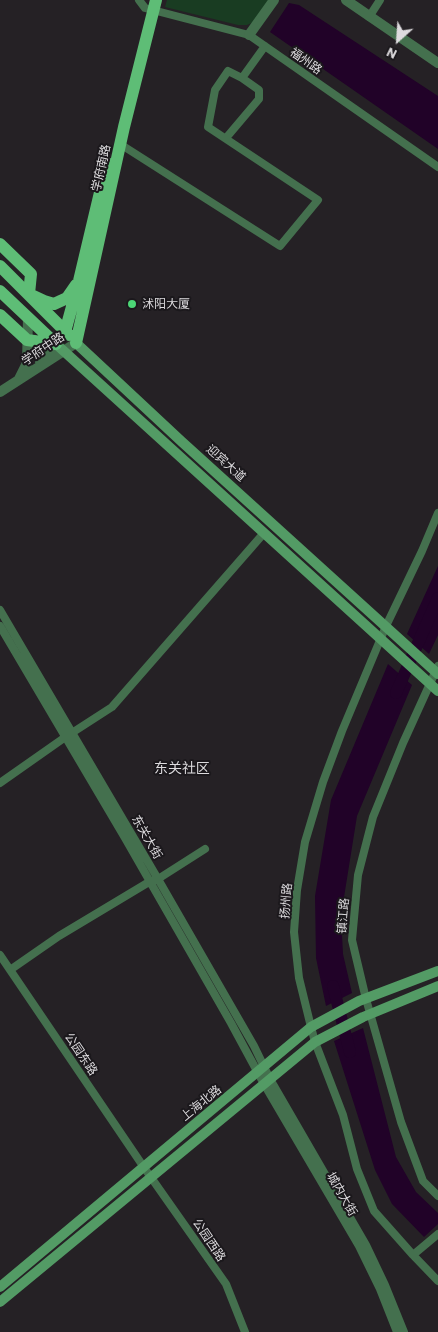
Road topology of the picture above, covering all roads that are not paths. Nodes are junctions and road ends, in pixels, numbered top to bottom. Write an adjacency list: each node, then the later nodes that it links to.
1 (274, 0): 6 (street)
2 (346, 0): 5 (street)
3 (380, 0): 5 (street)
4 (148, 4): 6 (street, 福州路); 11 (main road, 学府南路); 15 (main road, 学府南路)
5 (369, 17): 8 (street)
6 (249, 35): 7 (street, 福州路)
7 (265, 46): 9 (street); 12 (street, 福州路)
8 (438, 63)
9 (242, 78): 10 (street); 10 (street)
10 (226, 138): 11 (street)
11 (120, 144): 22 (main road, 学府南路)
12 (438, 167)
13 (0, 244): 17 (main road)
14 (0, 266): 17 (main road, 迎宾大道)
15 (79, 281): 17 (main road); 20 (main road, 学府南路)
16 (0, 291): 19 (main road, 迎宾大道)
17 (29, 294): 20 (main road, 迎宾大道)
18 (0, 315): 21 (main road)
19 (28, 317): 21 (street); 23 (main road, 迎宾大道)
20 (65, 332): 22 (main road, 迎宾大道); 23 (street)
21 (28, 340): 23 (main road); 24 (street)
22 (76, 343): 23 (street, 学府中路); 30 (main road, 迎宾大道)
23 (60, 347): 24 (street, 学府中路); 27 (main road, 迎宾大道)
24 (18, 381): 25 (street, 学府中路)
25 (0, 392)
26 (438, 513): 30 (street, 扬州路)
27 (264, 533): 31 (main road, 迎宾大道); 35 (street)
28 (0, 610): 35 (street, 东关大街)
29 (0, 626): 35 (street, 东关大街)
30 (386, 626): 31 (street, 扬州路); 32 (main road, 迎宾大道)
31 (380, 639): 33 (main road, 迎宾大道); 46 (street, 扬州路)
32 (435, 669): 33 (street, 镇江路)
33 (425, 680): 34 (main road, 迎宾大道); 44 (street, 镇江路)
34 (438, 691)
35 (68, 735): 36 (street); 38 (street, 东关大街); 39 (street, 东关大街)
36 (0, 783)
37 (205, 849): 38 (street)
38 (158, 879): 39 (street); 48 (street, 东关大街)
39 (149, 882): 41 (street); 48 (street, 东关大街)
40 (0, 955): 41 (street, 公园东路)
41 (10, 970): 50 (street, 公园东路)
42 (438, 971): 44 (main road, 上海北路)
43 (438, 986): 45 (main road, 上海北路)
44 (362, 1000): 45 (street, 镇江路); 46 (main road, 上海北路)
45 (366, 1015): 47 (main road, 上海北路); 52 (street, 镇江路)
46 (314, 1025): 47 (street, 扬州路); 48 (main road, 上海北路)
47 (318, 1039): 49 (main road, 上海北路); 54 (street, 扬州路)
48 (261, 1069): 49 (street, 东关大街); 50 (main road, 上海北路)
49 (267, 1081): 51 (main road, 上海北路); 59 (street, 城内大街); 60 (street, 城内大街)
50 (143, 1166): 51 (street, 公园西路); 56 (main road, 上海北路)
51 (151, 1177): 57 (main road, 上海北路); 58 (street, 公园西路)
52 (438, 1196)
53 (438, 1234): 54 (street)
54 (412, 1255): 55 (street, 扬州路)
55 (438, 1281)
56 (0, 1288)
57 (0, 1302)
58 (245, 1332)
59 (397, 1332)
60 (404, 1332)

